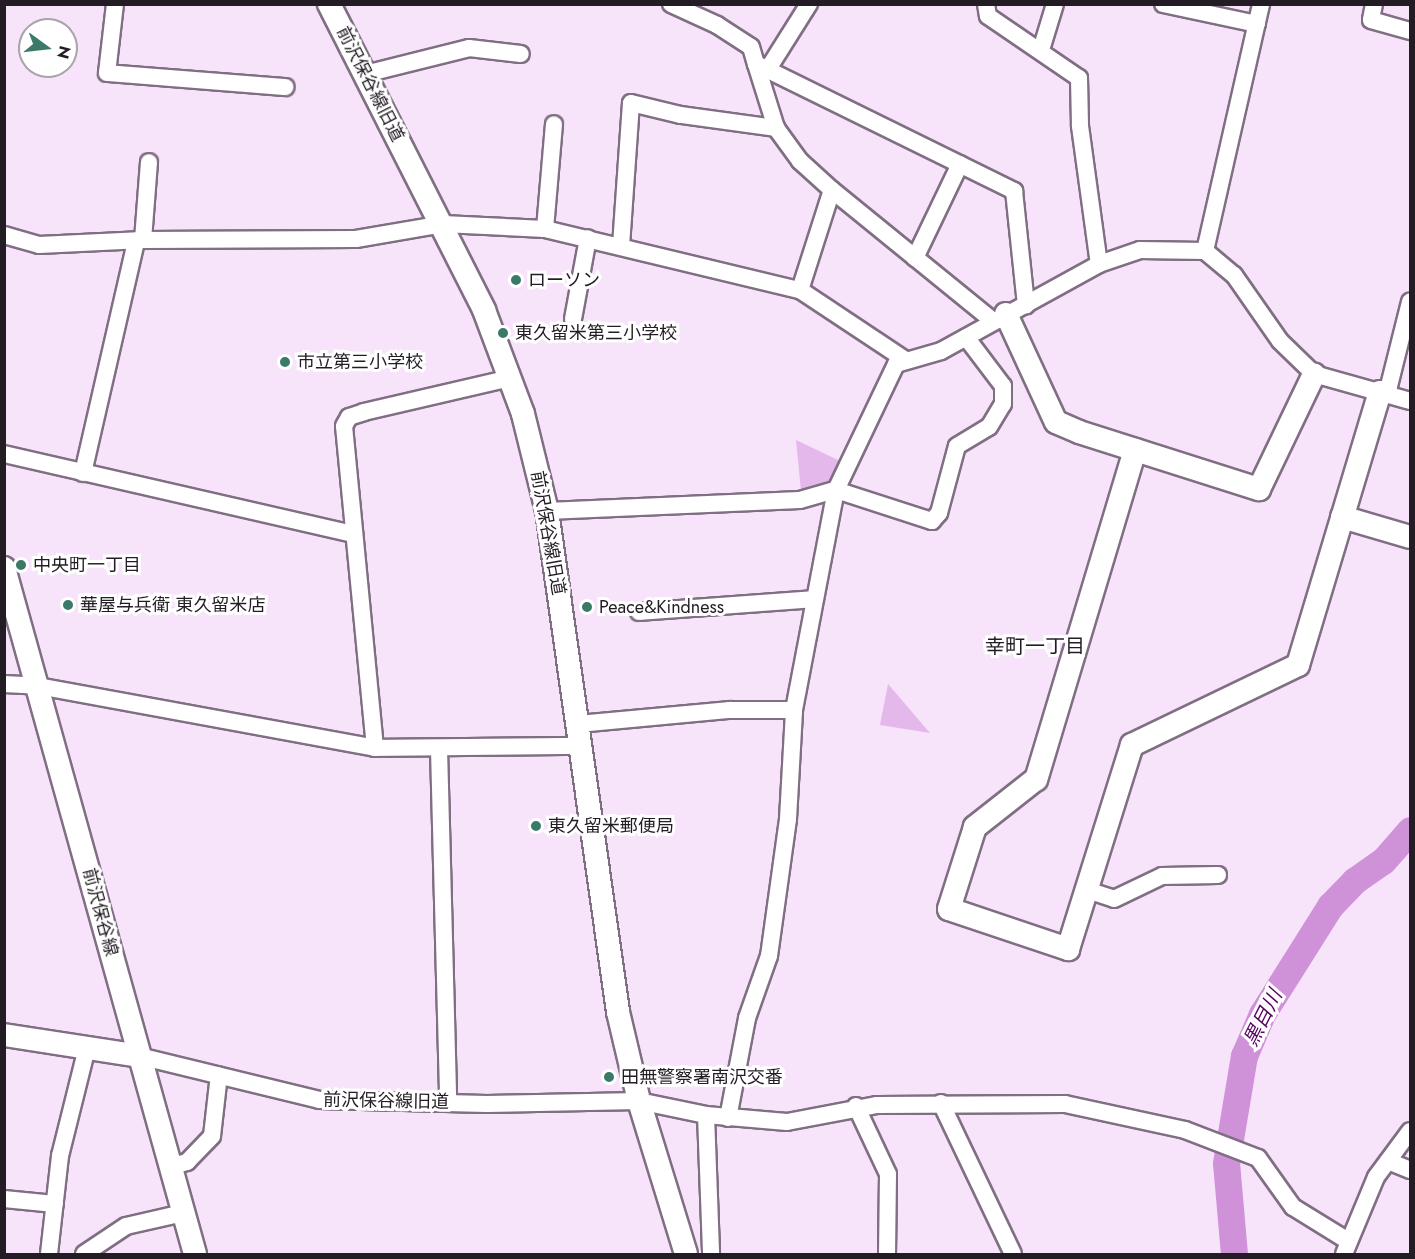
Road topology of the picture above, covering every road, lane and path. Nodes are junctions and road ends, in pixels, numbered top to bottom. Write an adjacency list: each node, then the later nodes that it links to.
1 (115, 4): 16 (street)
2 (329, 4): 15 (street, 前沢保谷線旧道)
3 (671, 4): 14 (street)
4 (809, 4): 14 (street)
5 (986, 4): 12 (street)
6 (1055, 4): 12 (street)
7 (1163, 4): 10 (street)
8 (1261, 4): 10 (street)
9 (1374, 4): 11 (street)
10 (1257, 24): 28 (street)
11 (1410, 31)
12 (1041, 50): 30 (street)
13 (521, 54): 15 (street)
14 (762, 67): 18 (street); 20 (street)
15 (365, 74): 22 (street, 前沢保谷線旧道)
16 (285, 87)
17 (554, 124): 23 (street)
18 (776, 128): 21 (street); 27 (street)
19 (149, 162): 26 (street)
20 (960, 164): 29 (street); 33 (street)
21 (832, 190): 29 (street); 31 (street)
22 (443, 224): 23 (street); 26 (street); 38 (street, 前沢保谷線旧道)
23 (545, 229): 25 (street)
24 (4, 235): 26 (street)
25 (588, 238): 27 (street); 34 (street)
26 (139, 241): 43 (street)
27 (621, 246): 31 (street)
28 (1205, 250): 30 (street); 37 (street)
29 (915, 258): 33 (street)
30 (1099, 264): 33 (street)
31 (800, 290): 36 (street)
32 (1410, 302): 39 (street)
33 (1008, 313): 35 (street); 41 (street)
34 (573, 319)
35 (966, 337): 36 (street); 44 (street)
36 (904, 359): 44 (street)
37 (1314, 374): 39 (street); 41 (street)
38 (510, 378): 45 (street, 前沢保谷線旧道); 47 (street)
39 (1380, 392): 40 (street); 46 (street)
40 (1410, 401)
41 (1135, 450): 60 (street)
42 (4, 454): 43 (street)
43 (83, 473): 47 (street)
44 (836, 490): 45 (street); 50 (street)
45 (547, 511): 55 (street, 前沢保谷線旧道)
46 (1342, 517): 48 (street); 60 (street)
47 (354, 534): 57 (street)
48 (1410, 537)
49 (4, 568): 53 (street, 前沢保谷線)
50 (815, 599): 51 (street); 54 (street)
51 (639, 612)
52 (4, 684): 53 (street)
53 (38, 686): 57 (street); 63 (street, 前沢保谷線)
54 (794, 711): 55 (street); 70 (street)
55 (578, 724): 56 (street, 前沢保谷線旧道)
56 (581, 746): 58 (street); 65 (street, 前沢保谷線旧道)
57 (375, 748): 58 (street)
58 (439, 749): 66 (street)
59 (1218, 875): 60 (street)
60 (1087, 890)
61 (4, 1035): 62 (street)
62 (87, 1048): 63 (street); 76 (street)
63 (139, 1056): 64 (street, 前沢保谷線旧道); 73 (street, 前沢保谷線)
64 (219, 1075): 66 (street, 前沢保谷線旧道); 73 (street)
65 (639, 1101): 66 (street, 前沢保谷線旧道); 69 (street); 82 (street, 前沢保谷線旧道)
66 (448, 1103)
67 (941, 1103): 68 (street); 78 (street); 85 (street)
68 (856, 1107): 70 (street); 84 (street)
69 (706, 1115): 70 (street); 83 (street)
70 (728, 1118)
71 (1410, 1131): 72 (street)
72 (1388, 1161): 74 (street); 78 (street)
73 (173, 1166): 77 (street, 前沢保谷線)
74 (1410, 1170)
75 (4, 1199): 76 (street)
76 (55, 1204): 79 (street)
77 (183, 1213): 80 (street); 81 (street, 前沢保谷線)
78 (1346, 1248)
79 (49, 1254)
80 (84, 1254)
81 (195, 1254)
82 (686, 1254)
83 (711, 1254)
84 (887, 1254)
85 (1013, 1254)

